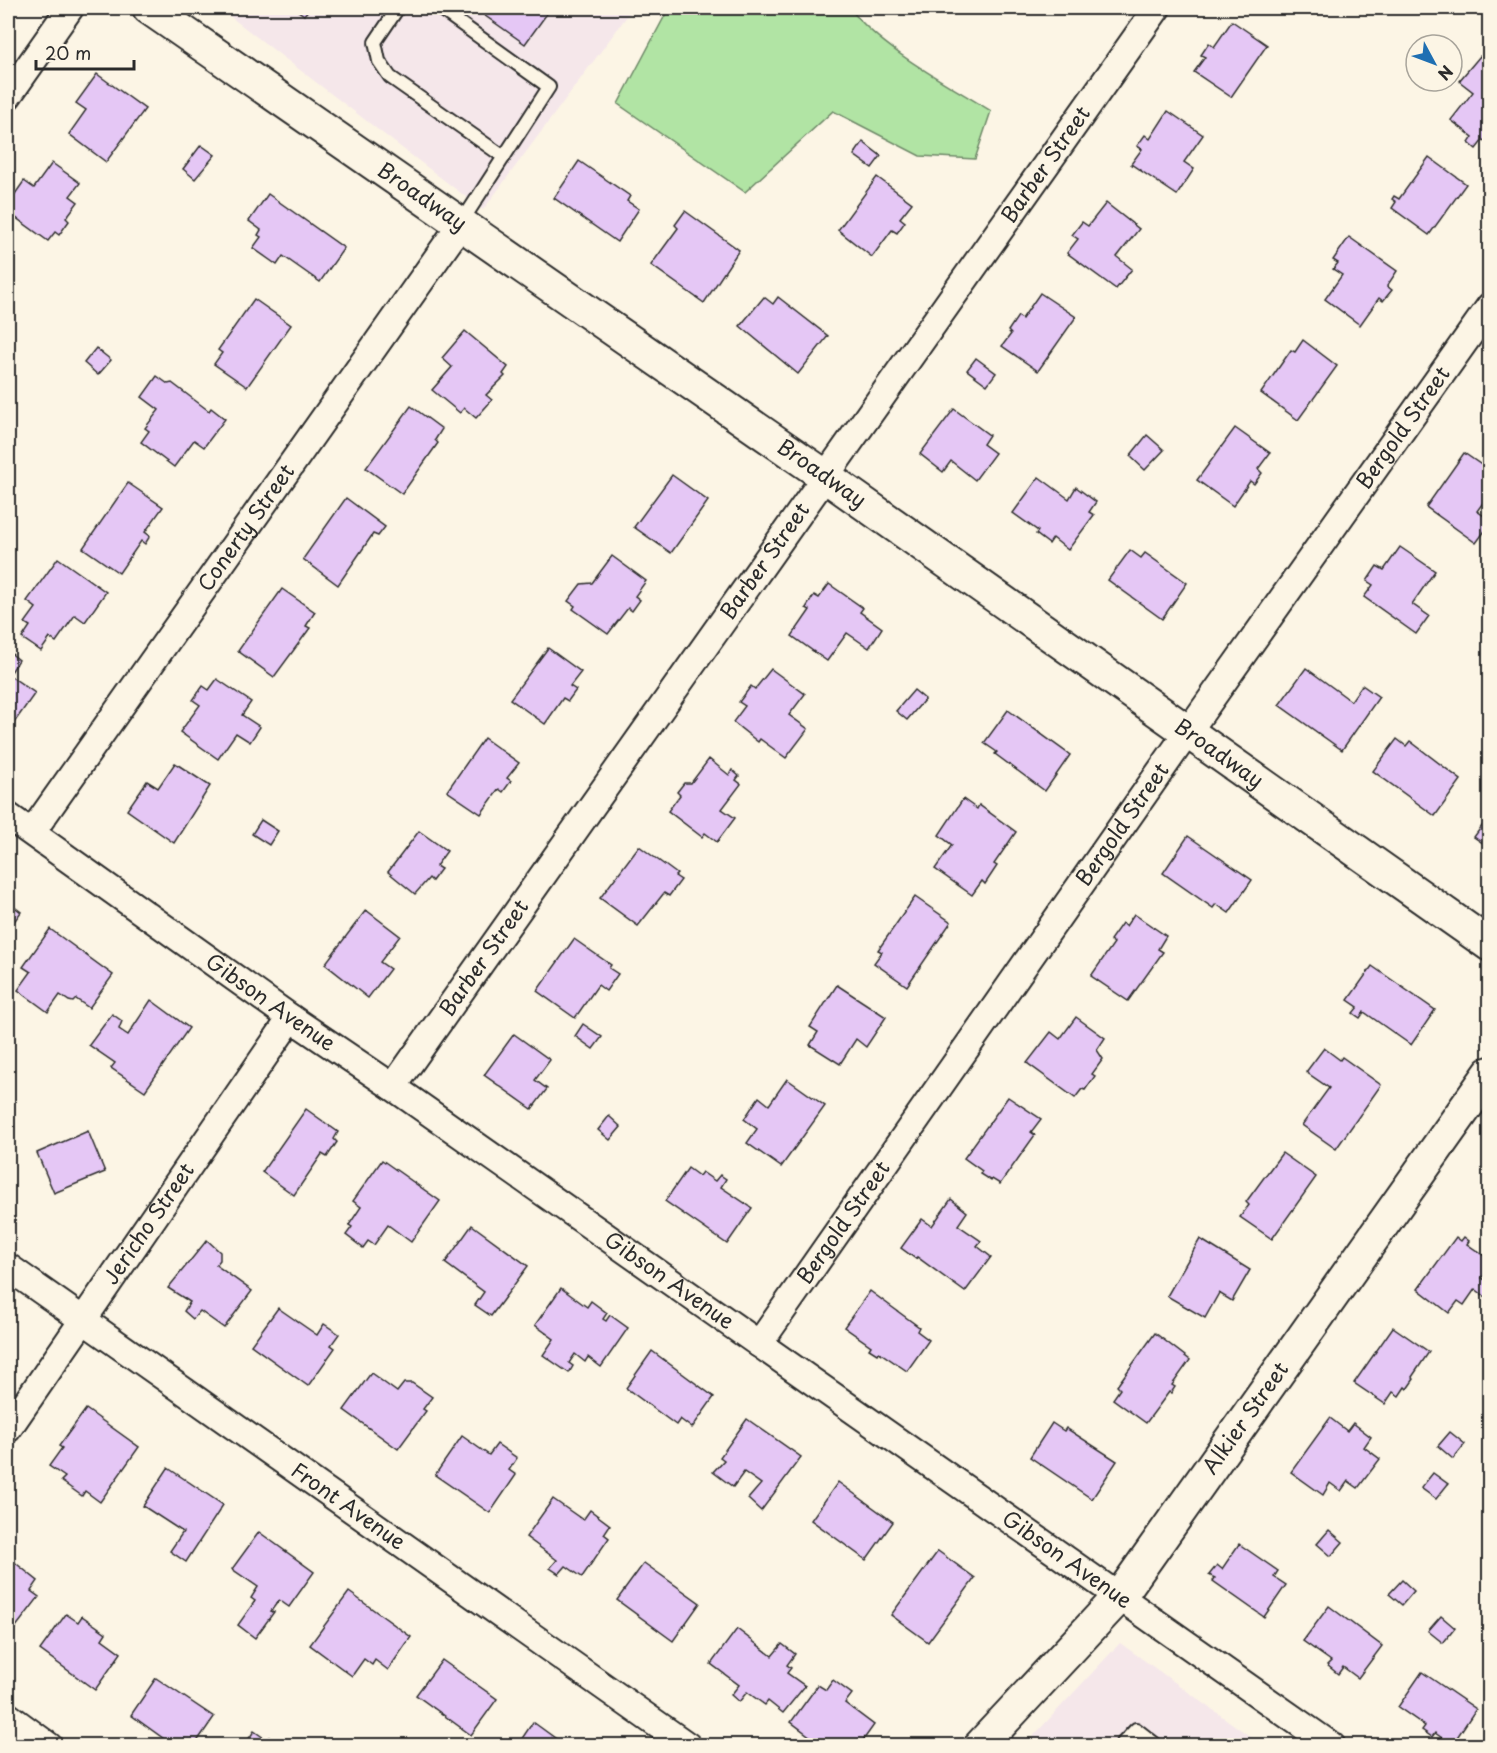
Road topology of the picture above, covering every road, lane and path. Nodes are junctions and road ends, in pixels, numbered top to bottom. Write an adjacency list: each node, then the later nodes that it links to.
1 (70, 8): 6 (street)
2 (398, 8): 7 (lane)
3 (439, 8): 7 (lane)
4 (1157, 8): 10 (street, Barber Street)
5 (166, 15): 8 (street, Broadway)
6 (8, 96)
7 (504, 157): 8 (lane)
8 (461, 224): 10 (street, Broadway); 13 (street, Conerty Street)
9 (1490, 306): 11 (street, Bergold Street)
10 (825, 476): 11 (street, Broadway); 17 (street, Barber Street)
11 (1187, 733): 14 (street, Broadway); 20 (street, Bergold Street)
12 (8, 816): 13 (street, Gibson Avenue)
13 (32, 832): 15 (street, Gibson Avenue)
14 (1490, 945)
15 (291, 1018): 17 (street, Gibson Avenue); 19 (street, Jericho Street)
16 (1490, 1073): 22 (street, Alkier Street)
17 (393, 1087): 20 (street, Gibson Avenue)
18 (8, 1268): 19 (street, Front Avenue)
19 (83, 1321): 21 (street, Jericho Street); 25 (street, Front Avenue)
20 (759, 1344): 22 (street, Gibson Avenue)
21 (8, 1429)
22 (1120, 1596): 26 (street, Alkier Street); 29 (street, Gibson Avenue)
23 (8, 1716): 24 (street)
24 (49, 1746)
25 (688, 1746)
26 (980, 1746)
27 (1120, 1746): 28 (lane)
28 (1158, 1746)
29 (1332, 1746)

